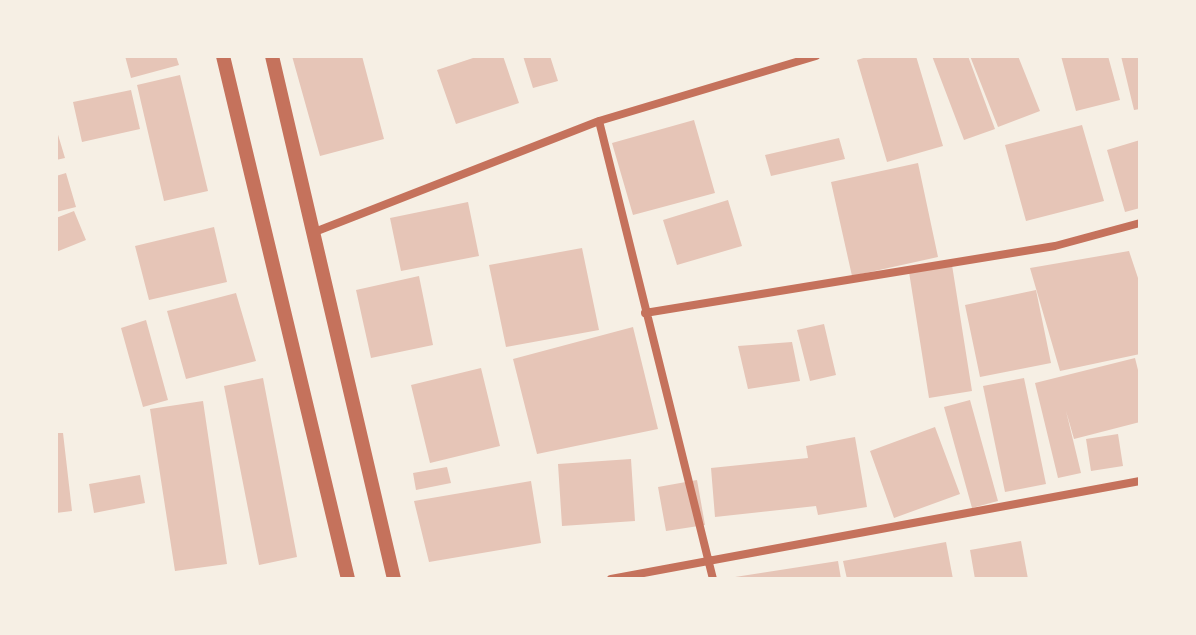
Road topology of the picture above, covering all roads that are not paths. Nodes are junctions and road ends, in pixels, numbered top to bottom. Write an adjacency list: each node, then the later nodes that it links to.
1 (223, 56): 10 (street)
2 (272, 56): 6 (street)
3 (816, 56): 4 (street)
4 (599, 121): 6 (street); 7 (street)
5 (1140, 223): 7 (street)
6 (312, 233): 11 (street)
7 (645, 313): 9 (street)
8 (1140, 481): 9 (street)
9 (709, 559): 12 (street); 13 (street)
10 (348, 579)
11 (394, 579)
12 (611, 579)
13 (713, 579)

